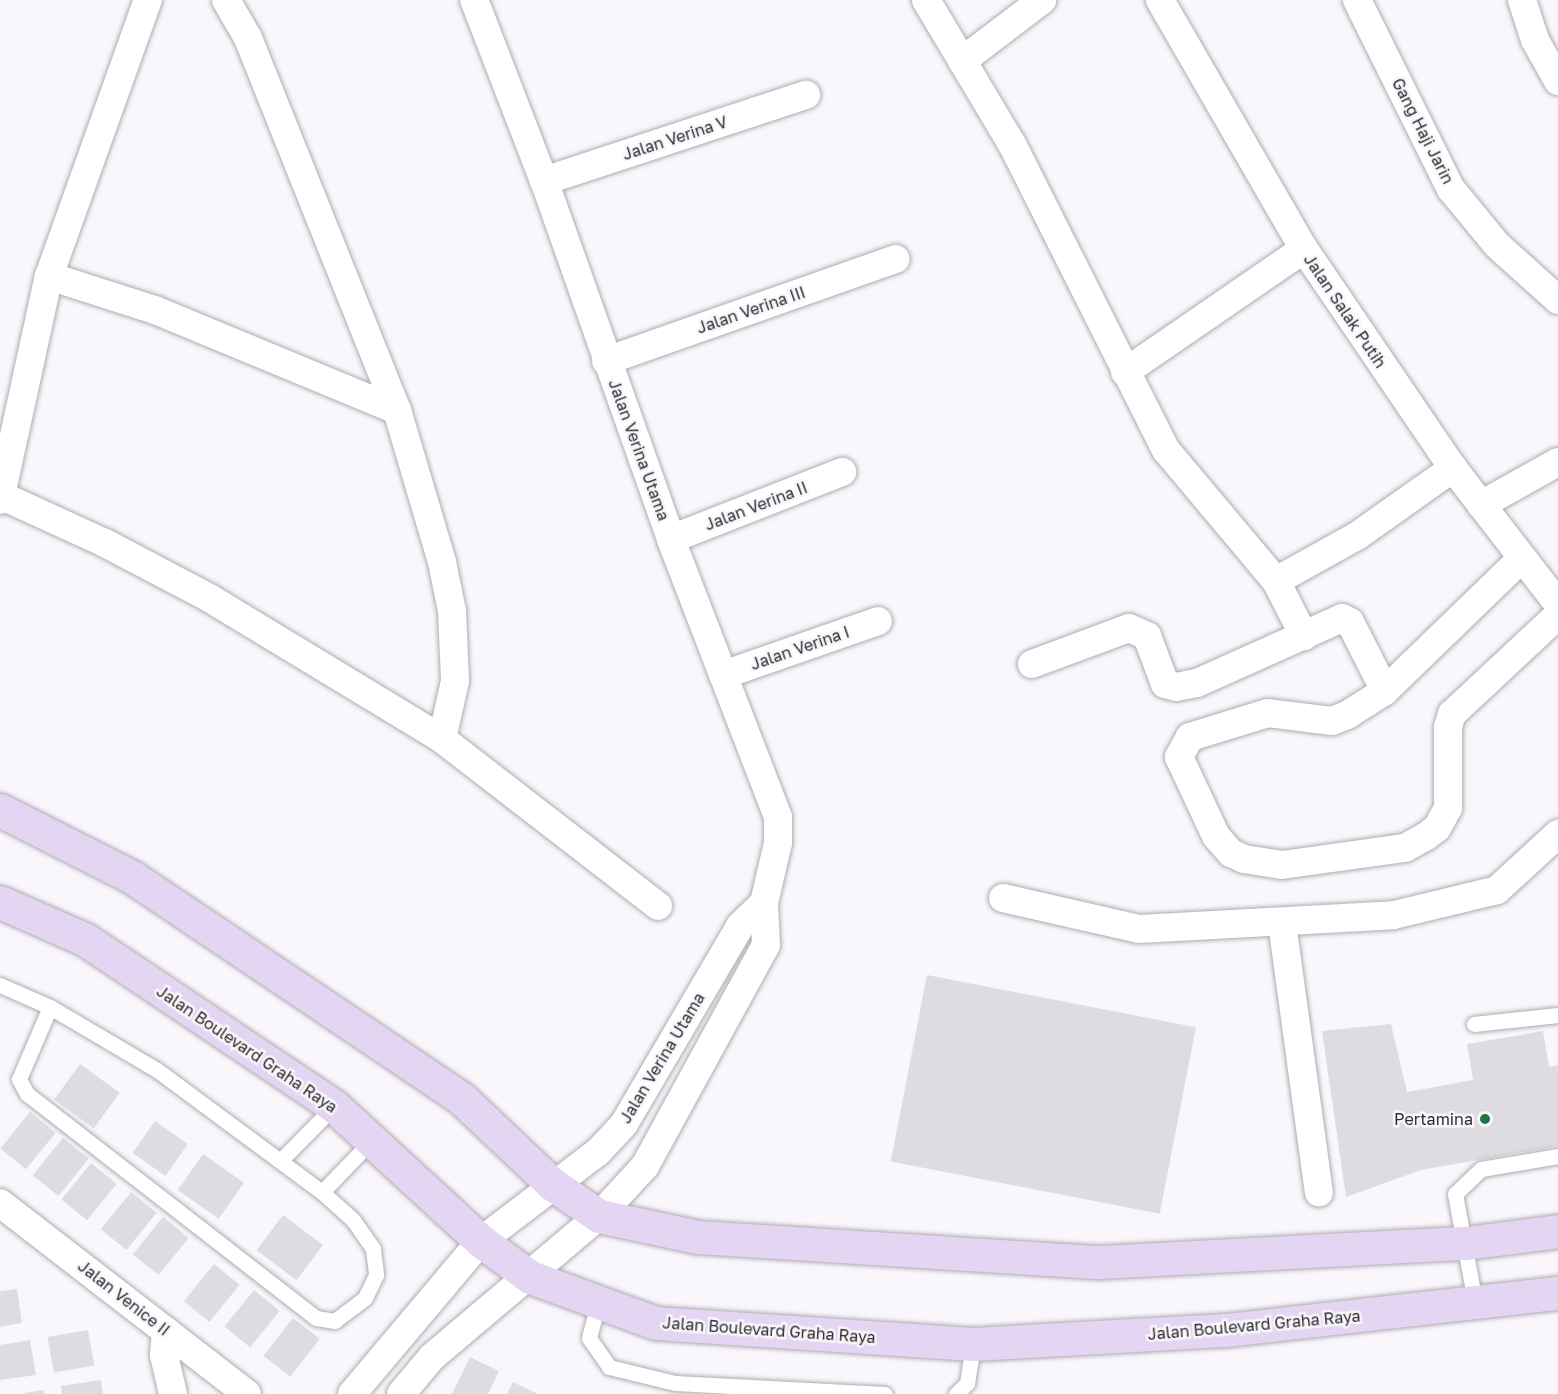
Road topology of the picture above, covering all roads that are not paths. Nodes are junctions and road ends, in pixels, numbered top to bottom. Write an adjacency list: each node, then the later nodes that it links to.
1 (148, 0): 15 (street)
2 (226, 0): 19 (street)
3 (474, 0): 12 (street, Jalan Verina Utama)
4 (926, 0): 9 (street)
5 (1042, 0): 9 (street)
6 (1160, 0): 13 (street, Jalan Salak Putih)
7 (1358, 0): 16 (street, Gang Haji Jarin)
8 (1522, 0): 10 (street)
9 (962, 61): 18 (street)
10 (1558, 81)
11 (806, 95): 12 (street, Jalan Verina V)
12 (544, 181): 17 (street, Jalan Verina Utama)
13 (1304, 249): 18 (street); 21 (street, Jalan Salak Putih)
14 (896, 259): 17 (street, Jalan Verina III)
15 (49, 276): 19 (street); 23 (street)
16 (1558, 300)
17 (606, 361): 25 (street, Jalan Verina Utama)
18 (1125, 372): 27 (street)
19 (398, 410): 35 (street)
20 (1558, 462): 24 (street)
21 (1453, 468): 24 (street, Jalan Salak Putih); 27 (street)
22 (842, 472): 25 (street, Jalan Verina II)
23 (0, 497): 35 (street)
24 (1481, 505): 26 (street, Jalan Salak Putih)
25 (671, 539): 33 (street, Jalan Verina Utama)
26 (1521, 559): 28 (street, Jalan Salak Putih); 34 (street)
27 (1276, 581): 31 (street)
28 (1558, 604)
29 (1558, 615): 34 (street)
30 (878, 621): 33 (street, Jalan Verina I)
31 (1304, 636): 32 (street); 34 (street)
32 (1032, 664)
33 (723, 675): 40 (street, Jalan Verina Utama)
34 (1385, 692)
35 (442, 739): 41 (street)
36 (0, 810): 53 (main road)
37 (1558, 834): 42 (street)
38 (1003, 898): 42 (street)
39 (0, 902): 49 (main road, Jalan Boulevard Graha Raya)
40 (764, 903): 43 (street, Jalan Verina Utama); 45 (street, Jalan Verina Utama)
41 (658, 906)
42 (1282, 923): 55 (street)
43 (713, 973): 45 (street, Jalan Verina Utama); 53 (street, Jalan Verina Utama)
44 (0, 985): 46 (lane)
45 (742, 990): 57 (street, Jalan Verina Utama)
46 (50, 1007): 52 (lane); 54 (lane)
47 (1558, 1015): 48 (lane)
48 (1474, 1024)
49 (334, 1106): 50 (main road, Jalan Boulevard Graha Raya); 52 (lane)
50 (371, 1141): 54 (lane); 59 (main road, Jalan Boulevard Graha Raya)
51 (1558, 1156): 60 (lane)
52 (282, 1159): 54 (lane)
53 (552, 1184): 57 (main road); 59 (street, Jalan Verina Utama)
54 (322, 1192)
55 (1319, 1192)
56 (0, 1203): 65 (street, Jalan Venice II)
57 (599, 1216): 60 (main road); 61 (street, Jalan Verina Utama)
58 (1558, 1232): 60 (main road)
59 (481, 1241): 61 (main road, Jalan Boulevard Graha Raya); 69 (street, Jalan Verina Utama)
60 (1466, 1243): 63 (lane)
61 (530, 1277): 64 (main road, Jalan Boulevard Graha Raya); 70 (street, Jalan Verina Utama)
62 (1558, 1293): 63 (main road, Jalan Boulevard Graha Raya)
63 (1475, 1302): 66 (main road, Jalan Boulevard Graha Raya)
64 (598, 1304): 66 (main road, Jalan Boulevard Graha Raya); 71 (lane)
65 (166, 1331): 67 (street); 68 (street, Jalan Venice II)
66 (973, 1344): 72 (lane)
67 (173, 1394)
68 (248, 1394)
69 (352, 1394)
70 (402, 1394)
71 (885, 1394)
72 (956, 1394)

